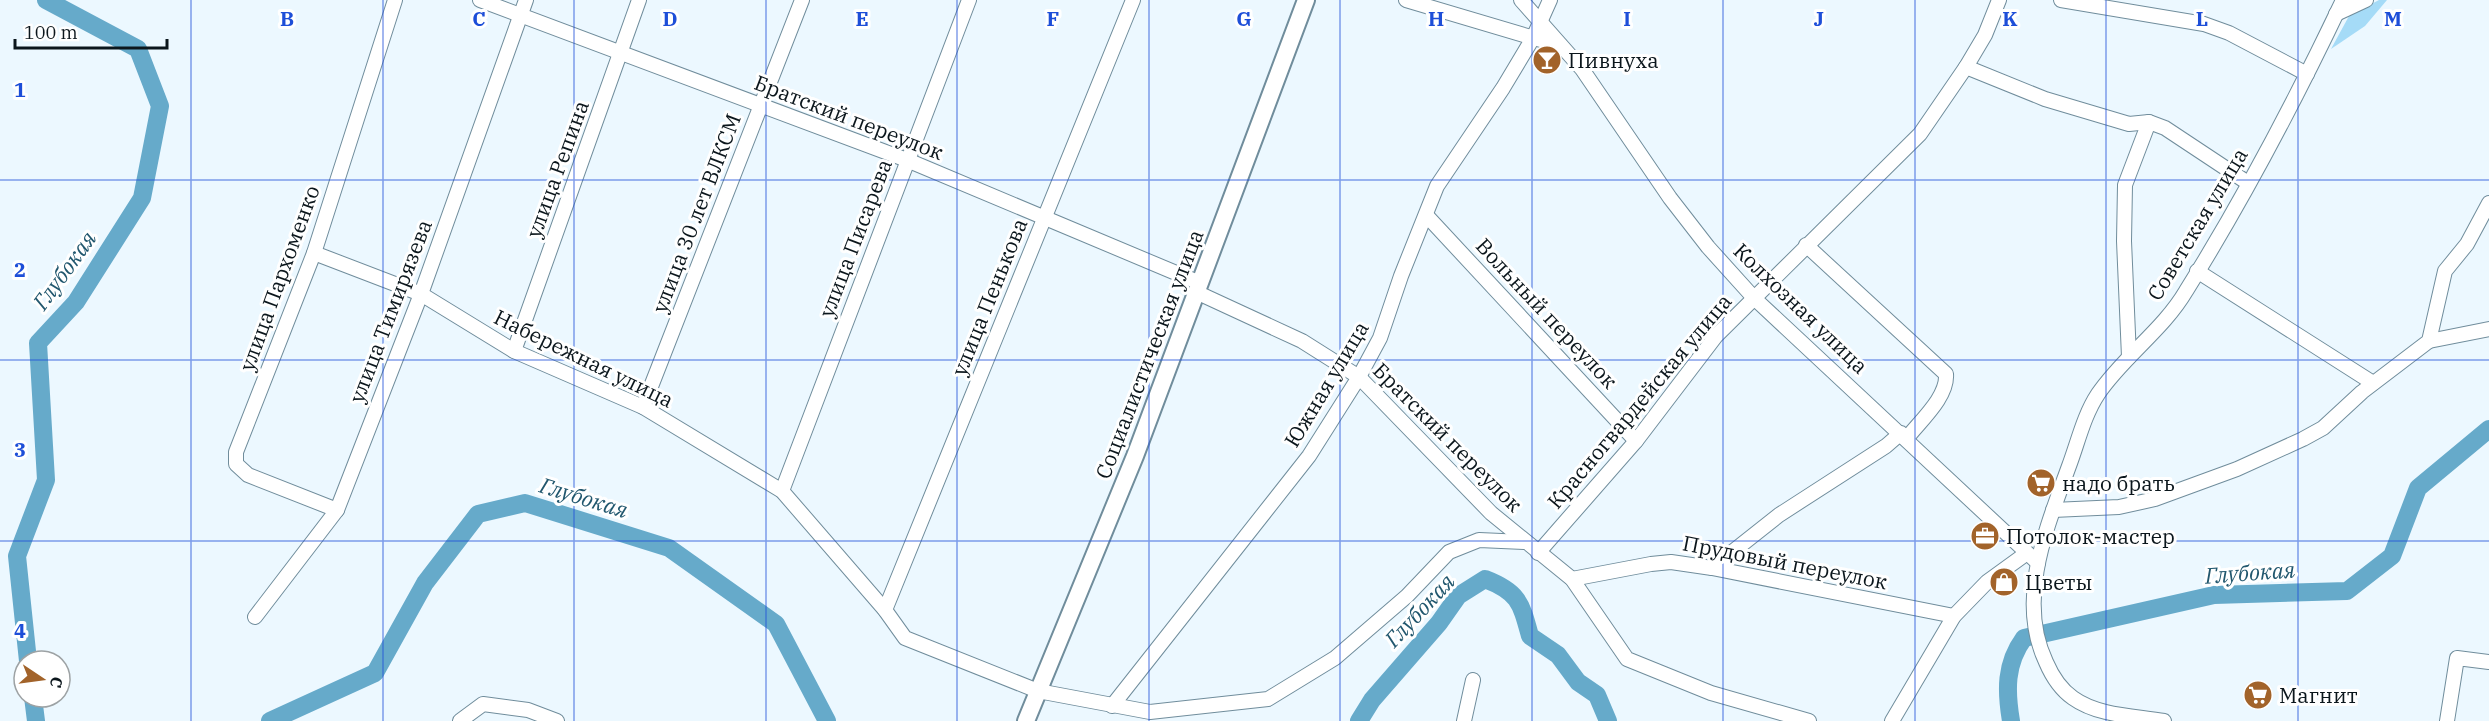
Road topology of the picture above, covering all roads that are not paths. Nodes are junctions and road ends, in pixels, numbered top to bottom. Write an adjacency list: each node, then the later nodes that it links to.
1 (395, 0): 32 (street, улица Пархоменко)
2 (480, 0): 17 (street, Братский переулок)
3 (526, 0): 17 (street, улица Тимирязева)
4 (639, 0): 21 (street, улица Репина)
5 (802, 0): 24 (street, улица 30 лет ВЛКСМ)
6 (969, 0): 26 (street, улица Писарева)
7 (1133, 0): 30 (street, улица Пенькова)
8 (1306, 0): 34 (main road, Социалистическая улица)
9 (1406, 0): 19 (street)
10 (1521, 0): 18 (street, Колхозная улица)
11 (1550, 0): 18 (street, Южная улица)
12 (1999, 0): 22 (street, Красногвардейская улица)
13 (2061, 0): 23 (street)
14 (2343, 0): 16 (street, Советская улица)
15 (2366, 0): 16 (street)
16 (2336, 14): 23 (street, Советская улица)
17 (520, 15): 21 (street, Братский переулок); 35 (street, улица Тимирязева)
18 (1540, 21): 19 (street, Южная улица); 20 (street, Колхозная улица)
19 (1533, 38): 20 (street); 29 (street, Южная улица)
20 (1563, 47): 36 (street, Колхозная улица)
21 (620, 53): 24 (street, Братский переулок); 39 (street, улица Репина)
22 (1966, 67): 25 (street); 31 (street, Красногвардейская улица)
23 (2307, 74): 27 (street, Советская улица)
24 (760, 106): 26 (street, Братский переулок); 43 (street, улица 30 лет ВЛКСМ)
25 (2149, 122): 27 (street); 40 (street)
26 (907, 160): 30 (street, Братский переулок); 46 (street, улица Писарева)
27 (2248, 183): 33 (street, Советская улица)
28 (2489, 203): 38 (street)
29 (1426, 214): 41 (street, Южная улица); 45 (street, Вольный переулок)
30 (1044, 219): 34 (street, Братский переулок); 55 (street, улица Пенькова)
31 (1806, 245): 36 (street, Красногвардейская улица); 44 (street)
32 (314, 254): 35 (street, Набережная улица); 47 (street, улица Пархоменко)
33 (2197, 271): 40 (street, Советская улица); 42 (street)
34 (1198, 288): 41 (street, Братский переулок); 60 (main road, Социалистическая улица)
35 (420, 294): 39 (street, Набережная улица); 47 (street, улица Тимирязева)
36 (1754, 298): 44 (street, Колхозная улица); 45 (street, Красногвардейская улица)
37 (2489, 329): 38 (street)
38 (2429, 341): 42 (street)
39 (514, 351): 43 (street, Набережная улица)
40 (2129, 357): 48 (street, Советская улица)
41 (1359, 377): 49 (street, Братский переулок); 61 (street, Южная улица)
42 (2373, 383): 48 (street)
43 (643, 407): 46 (street, Набережная улица)
44 (1904, 435): 51 (street, Колхозная улица); 53 (street)
45 (1636, 441): 50 (street, Красногвардейская улица)
46 (782, 491): 55 (street, Набережная улица)
47 (337, 510): 57 (street, улица Тимирязева)
48 (2053, 510): 52 (street, Советская улица)
49 (1524, 542): 50 (street, Братский переулок); 61 (street, Набережная улица)
50 (1538, 553): 54 (street)
51 (2027, 553): 52 (street, Колхозная улица); 56 (street)
52 (2038, 563): 68 (street, Советская улица)
53 (1712, 567): 54 (street, Прудовый переулок); 56 (street, Прудовый переулок)
54 (1572, 579): 66 (street)
55 (885, 610): 60 (street, Набережная улица)
56 (1954, 616): 67 (street)
57 (255, 617)
58 (2489, 662): 69 (street)
59 (1473, 680): 65 (street)
60 (1038, 691): 61 (street, Набережная улица); 64 (main road, Социалистическая улица)
61 (1112, 706)
62 (460, 721): 63 (street)
63 (557, 721)
64 (1026, 721)
65 (1464, 721)
66 (1809, 721)
67 (1892, 721)
68 (2164, 721)
69 (2447, 721)

